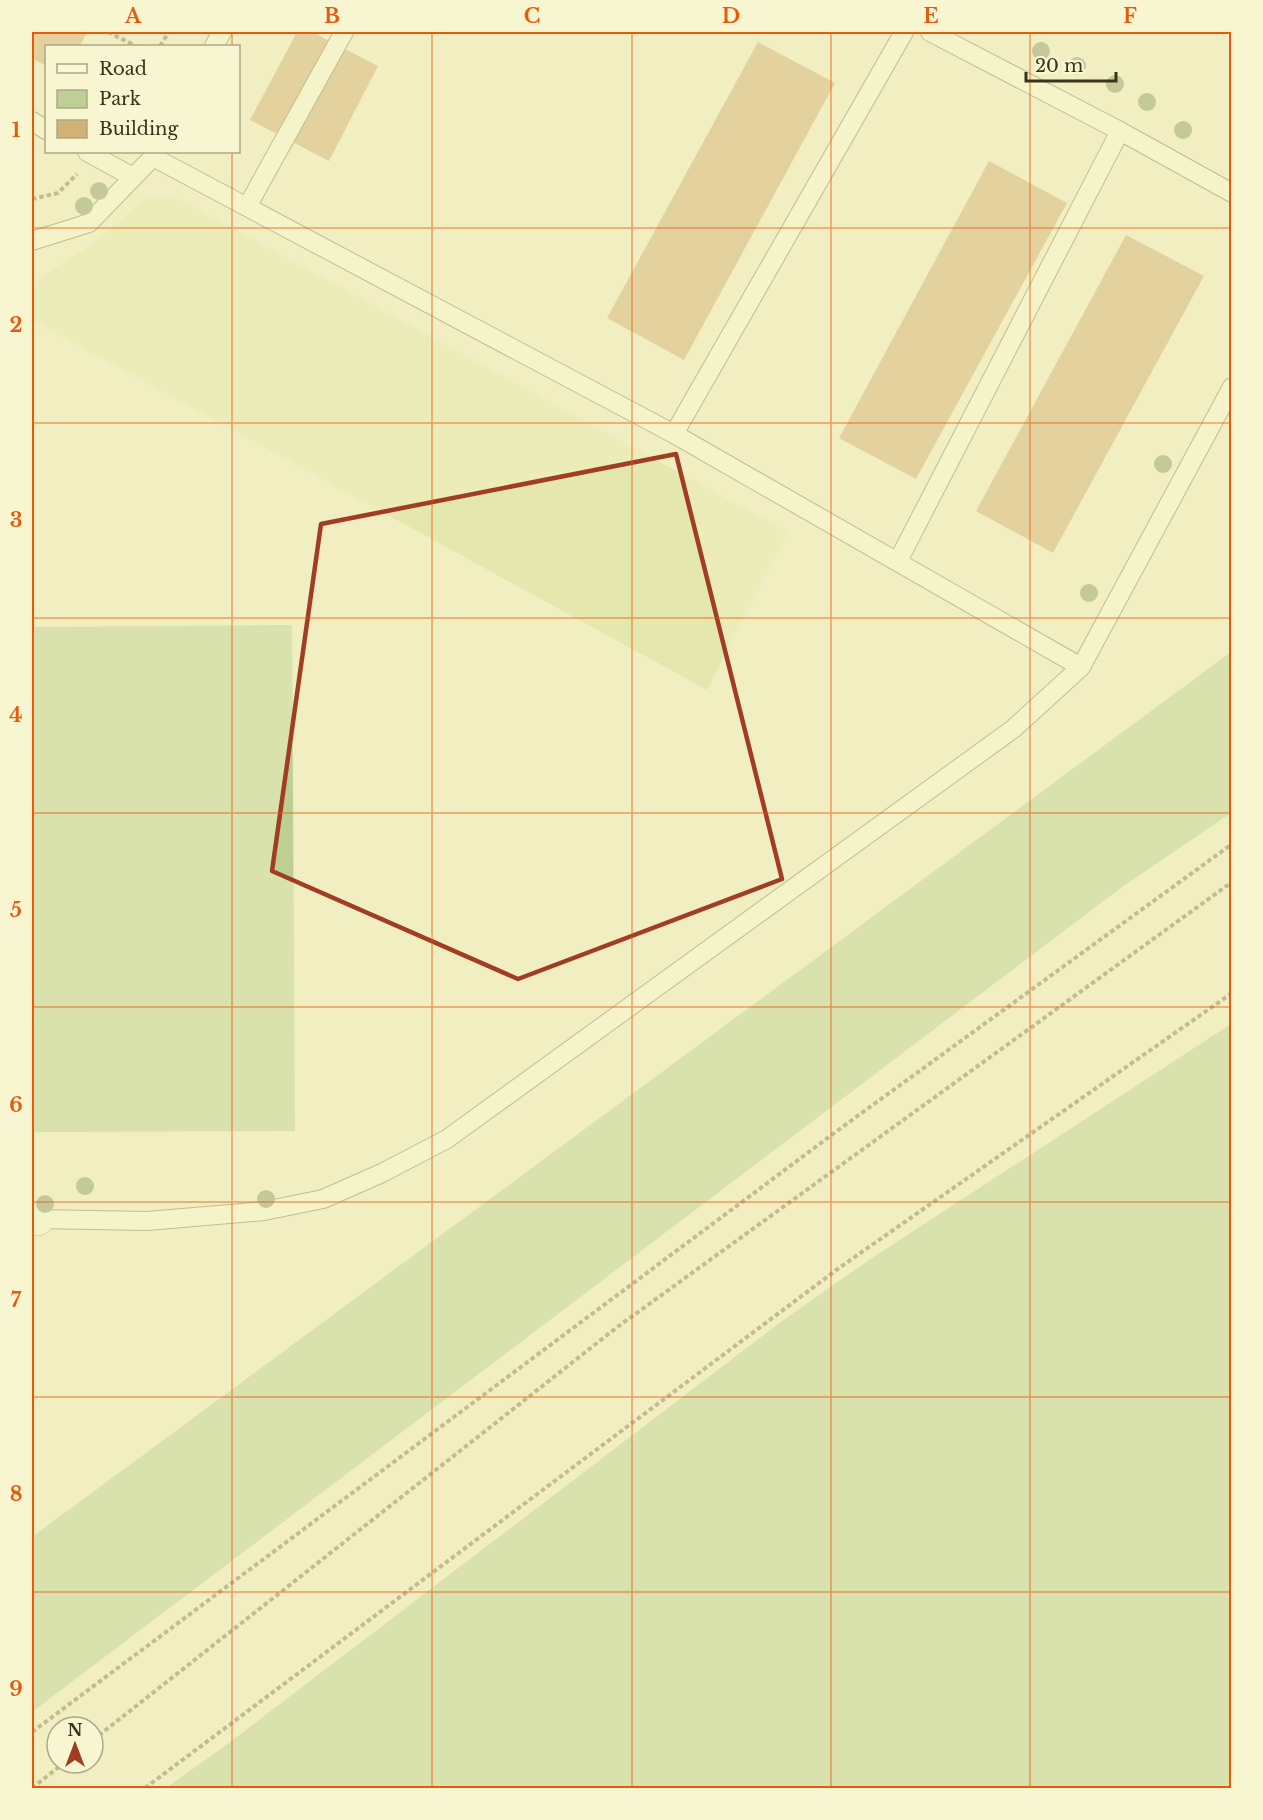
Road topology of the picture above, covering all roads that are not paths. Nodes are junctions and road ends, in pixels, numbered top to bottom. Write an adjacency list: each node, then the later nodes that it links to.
1 (344, 32): 11 (lane)
2 (904, 32): 14 (lane)
3 (930, 32): 6 (lane)
4 (32, 121): 5 (lane)
5 (45, 129)
6 (1120, 130): 10 (lane); 15 (lane)
7 (91, 154): 9 (lane)
8 (154, 154): 9 (lane); 11 (lane)
9 (133, 177): 12 (lane)
10 (1232, 193)
11 (247, 207): 14 (lane)
12 (32, 241)
13 (1232, 387): 16 (lane)
14 (674, 434): 15 (lane)
15 (898, 561): 16 (lane)
16 (1081, 667): 17 (lane)
17 (34, 1219)

